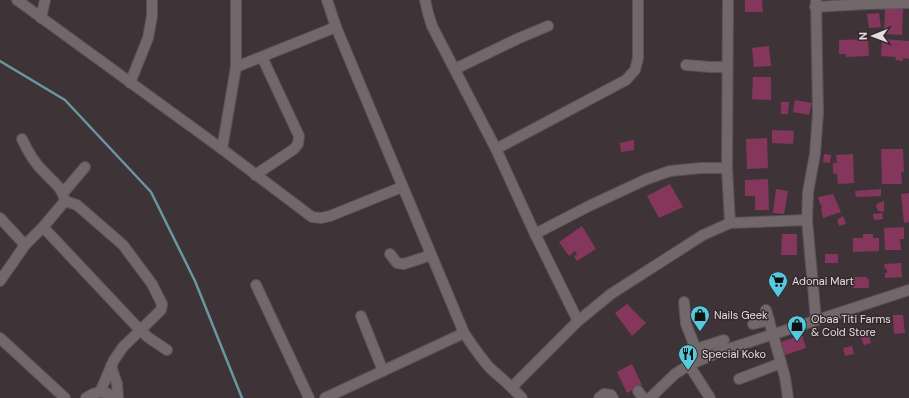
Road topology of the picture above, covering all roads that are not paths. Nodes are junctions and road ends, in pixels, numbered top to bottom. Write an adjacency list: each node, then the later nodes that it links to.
1 (17, 0): 11 (street)
2 (45, 0): 11 (street)
3 (152, 0): 19 (street)
4 (236, 0): 16 (street)
5 (327, 0): 13 (street)
6 (425, 0): 18 (street)
7 (638, 0): 22 (street)
8 (728, 0): 17 (street)
9 (909, 3): 10 (street)
10 (815, 4): 29 (street)
11 (42, 18): 19 (street)
12 (548, 26): 18 (street)
13 (336, 27): 14 (street); 26 (street)
14 (262, 57): 16 (street); 25 (street)
15 (686, 65): 17 (street)
16 (236, 67): 21 (street)
17 (727, 67): 24 (street)
18 (455, 69): 22 (street)
19 (130, 83): 21 (street)
20 (22, 139): 27 (street)
21 (222, 149): 25 (street)
22 (496, 149): 32 (street)
23 (85, 167): 27 (street)
24 (727, 168): 30 (street); 32 (street)
25 (255, 175): 26 (street)
26 (402, 187): 35 (street)
27 (64, 197): 31 (street); 44 (street)
28 (0, 218): 33 (street)
29 (807, 220): 30 (street); 41 (street)
30 (730, 223): 42 (street)
31 (43, 228): 33 (street); 44 (street)
32 (535, 234): 42 (street)
33 (25, 245): 36 (street)
34 (390, 254): 35 (street)
35 (431, 255): 45 (street)
36 (0, 281)
37 (256, 285): 62 (street)
38 (909, 290): 41 (street)
39 (684, 302): 49 (street)
40 (361, 316): 55 (street)
41 (816, 320): 46 (street)
42 (578, 321): 57 (street)
43 (753, 324): 46 (street)
44 (140, 330): 50 (street); 54 (street)
45 (464, 333): 55 (street); 57 (street)
46 (773, 334): 51 (street); 52 (street)
47 (0, 338): 60 (street)
48 (724, 340): 49 (street)
49 (696, 349): 51 (street)
50 (167, 350)
51 (700, 360): 53 (street)
52 (781, 363): 56 (street); 69 (street)
53 (689, 365): 67 (street); 68 (street)
54 (112, 366): 58 (street); 59 (street)
55 (383, 371): 63 (street)
56 (739, 379)
57 (512, 387): 64 (street)
58 (100, 392): 59 (street); 61 (street)
59 (115, 397)
60 (65, 398)
61 (86, 398)
62 (309, 398)
63 (325, 398)
64 (522, 398)
65 (599, 398): 66 (street)
66 (613, 398)
67 (650, 398)
68 (710, 398)
69 (788, 398)

